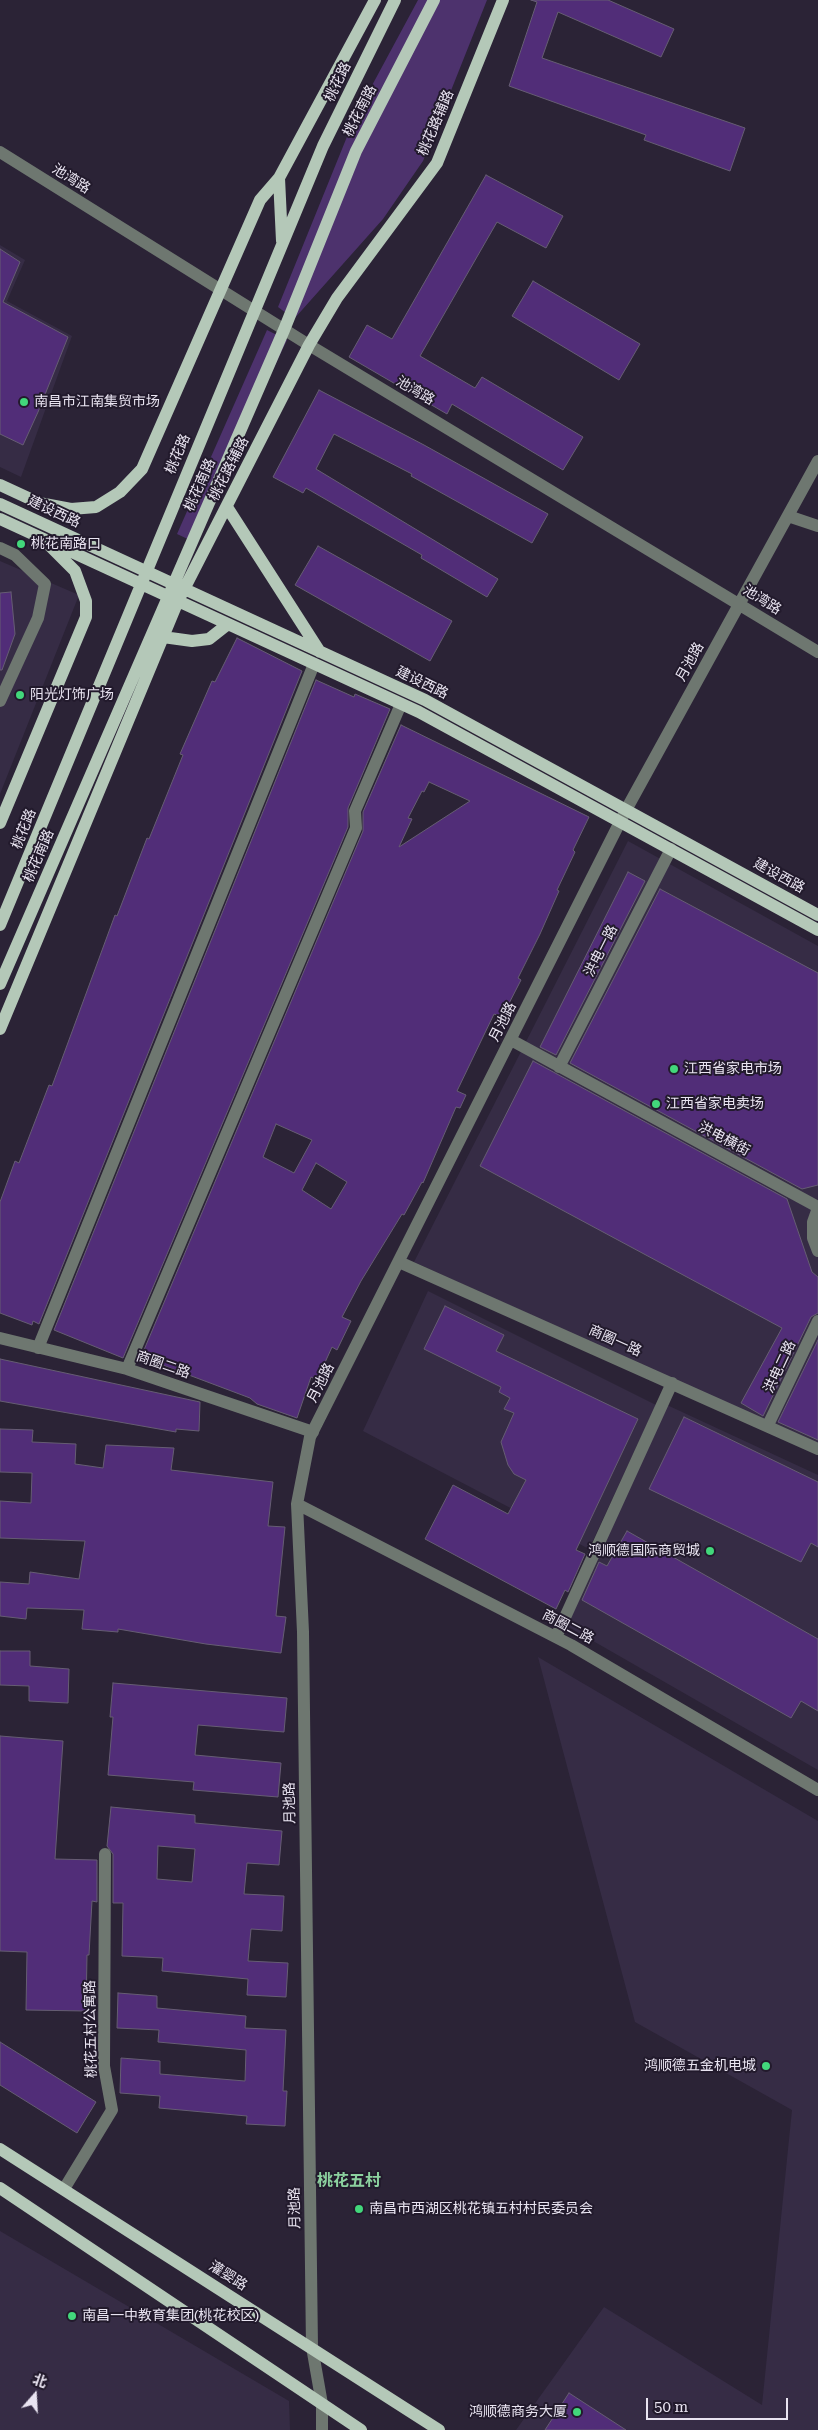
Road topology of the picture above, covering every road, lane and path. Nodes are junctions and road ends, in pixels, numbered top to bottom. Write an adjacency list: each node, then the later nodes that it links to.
1 (374, 0): 6 (main road)
2 (395, 0): 7 (main road, 桃花路)
3 (434, 0): 10 (main road, 桃花南路)
4 (503, 0): 11 (main road, 桃花路辅路)
5 (0, 152): 8 (street, 池湾路)
6 (279, 178): 7 (main road); 8 (main road)
7 (283, 243): 9 (main road, 桃花路)
8 (221, 290): 9 (street, 池湾路); 13 (main road)
9 (254, 311): 10 (street, 池湾路); 21 (main road, 桃花路)
10 (284, 330): 11 (street, 池湾路); 23 (main road, 桃花南路)
11 (309, 345): 15 (main road, 桃花路辅路); 25 (street, 池湾路)
12 (818, 461): 16 (street, 月池路)
13 (0, 485)
14 (0, 504): 21 (main road, 建设西路)
15 (227, 507): 23 (main road, 桃花路辅路); 28 (main road)
16 (788, 516): 18 (street); 25 (street, 月池路)
17 (0, 519): 19 (main road, 建设西路)
18 (818, 526)
19 (44, 539): 22 (main road, 建设西路); 35 (main road)
20 (0, 548): 31 (street)
21 (146, 571): 22 (main road, 桃花路); 23 (main road, 建设西路)
22 (141, 584): 24 (main road, 建设西路); 38 (main road, 桃花路)
23 (179, 586): 24 (main road, 桃花南路); 28 (main road, 建设西路)
24 (173, 599): 26 (main road, 建设西路); 27 (main road); 40 (main road, 桃花南路)
25 (739, 603): 29 (street, 池湾路); 33 (street, 月池路)
26 (228, 624): 27 (main road); 30 (main road, 建设西路)
27 (163, 637): 41 (main road)
28 (320, 652): 33 (main road, 建设西路)
29 (818, 652)
30 (314, 664): 32 (main road, 建设西路); 49 (street)
31 (0, 702)
32 (401, 704): 34 (main road, 建设西路); 50 (street)
33 (626, 810): 34 (street, 月池路); 37 (main road, 建设西路)
34 (621, 822): 36 (main road, 建设西路); 42 (street, 月池路)
35 (0, 824)
36 (671, 849): 39 (main road, 建设西路); 43 (street, 洪电一路)
37 (818, 914)
38 (0, 925)
39 (818, 930)
40 (0, 984)
41 (0, 1030)
42 (511, 1040): 43 (street, 洪电横街); 46 (street, 月池路)
43 (559, 1067): 44 (street, 洪电横街)
44 (818, 1207): 45 (street, 洪电横街)
45 (818, 1251)
46 (399, 1262): 51 (street, 商圈一路); 53 (street, 月池路)
47 (818, 1321): 52 (street, 洪电二路)
48 (0, 1338): 49 (street, 商圈二路)
49 (38, 1348): 50 (street, 商圈二路)
50 (127, 1369): 53 (street, 商圈二路)
51 (672, 1383): 52 (street, 商圈一路); 56 (street)
52 (768, 1425): 54 (street, 商圈一路)
53 (313, 1432): 55 (street, 月池路)
54 (818, 1449)
55 (296, 1504): 56 (street, 商圈二路); 62 (street, 月池路)
56 (556, 1637): 57 (street, 商圈二路)
57 (818, 1790)
58 (105, 1854): 61 (street, 桃花五村公寓路)
59 (0, 2149): 61 (main road, 灌婴路)
60 (0, 2188): 63 (main road)
61 (64, 2189): 62 (main road, 灌婴路)
62 (312, 2347): 63 (street, 月池路); 66 (main road, 灌婴路)
63 (322, 2404): 64 (street, 月池路); 65 (main road)
64 (322, 2430)
65 (361, 2430)
66 (438, 2430)

